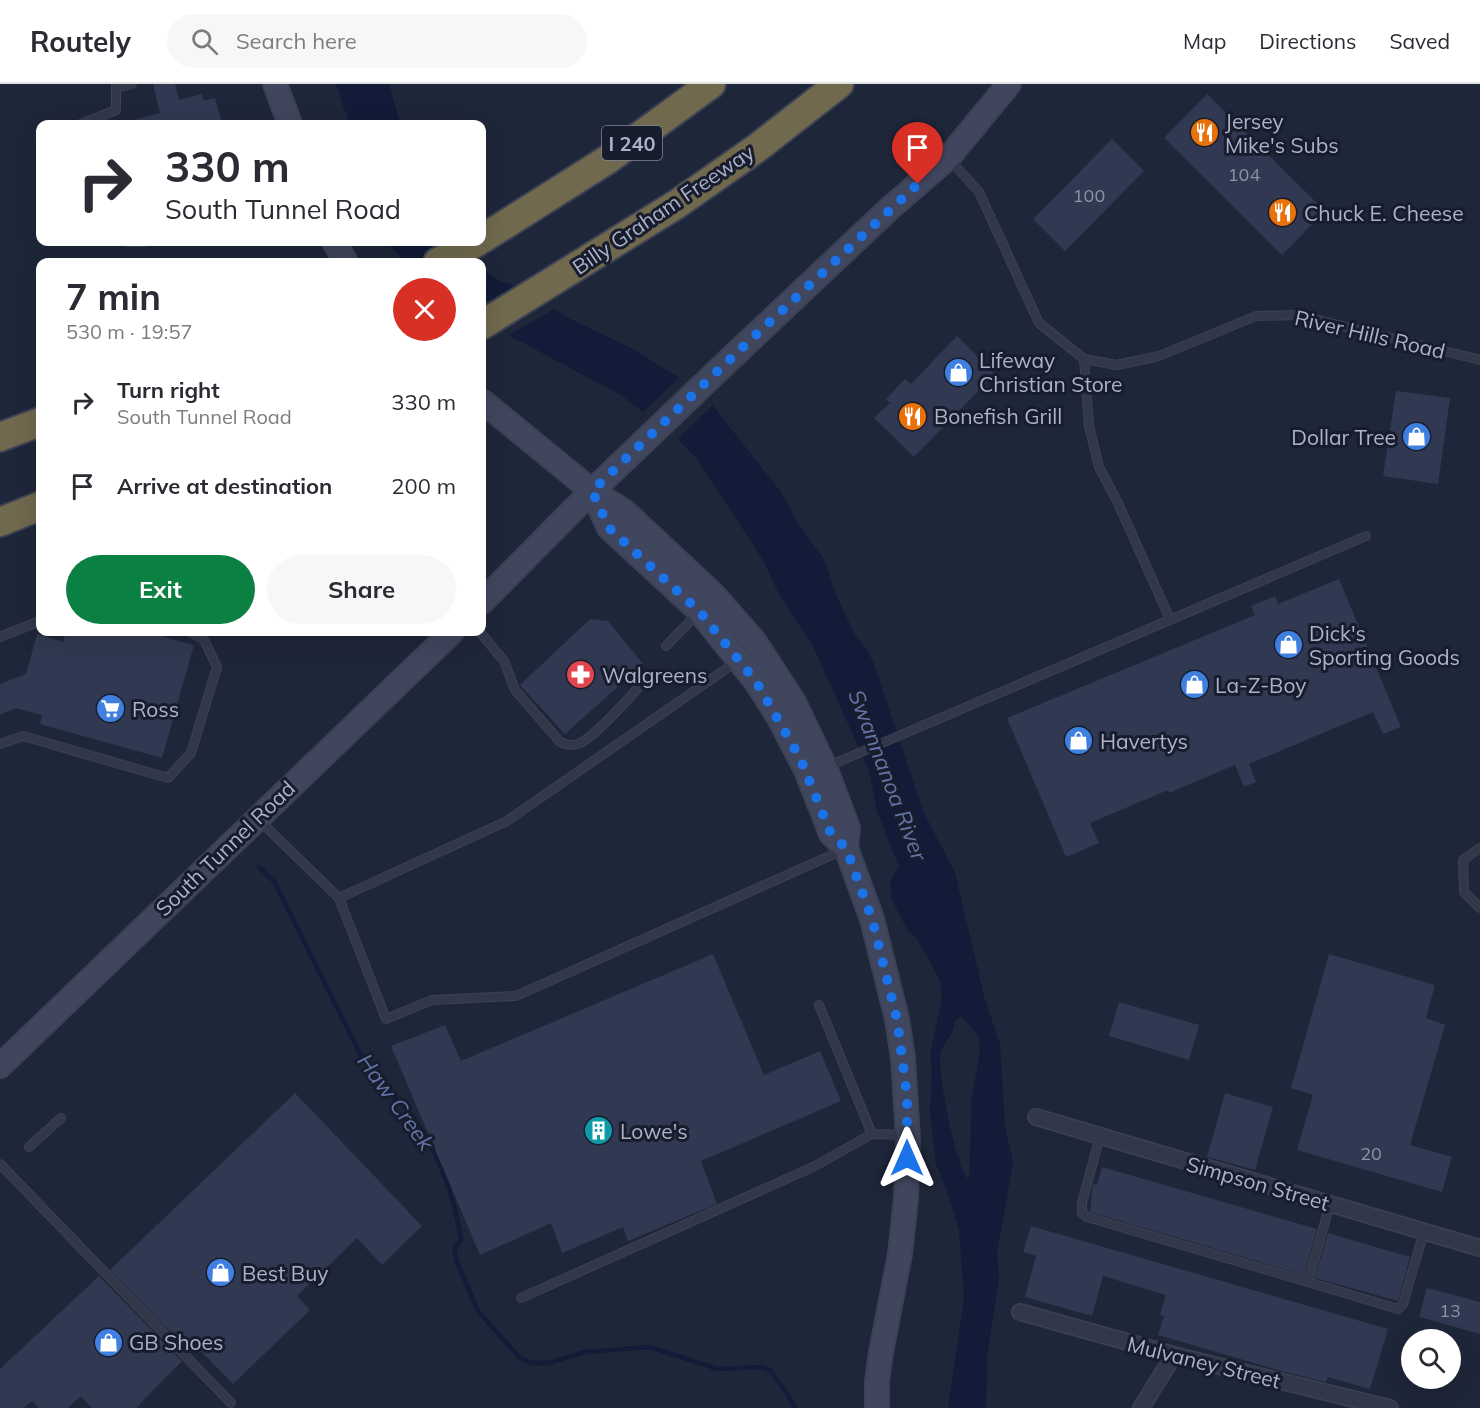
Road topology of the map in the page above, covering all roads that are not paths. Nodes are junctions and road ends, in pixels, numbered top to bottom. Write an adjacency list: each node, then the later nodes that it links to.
1 (132, 84): 6 (lane)
2 (275, 84): 8 (main road)
3 (711, 84): 10 (highway, I 240)
4 (839, 84): 13 (highway, Billy Graham Freeway)
5 (1009, 84): 9 (main road)
6 (116, 86): 7 (lane)
7 (91, 120)
8 (288, 120)
9 (948, 158): 14 (lane, River Hills Road); 19 (main road)
10 (486, 236)
11 (469, 246): 12 (highway)
12 (446, 258)
13 (486, 324)
14 (1084, 359): 15 (lane, River Hills Road); 25 (lane)
15 (1480, 360)
16 (486, 404): 19 (main road)
17 (36, 424): 18 (highway)
18 (0, 437)
19 (592, 491): 23 (main road); 24 (main road); 35 (main road)
20 (36, 508): 21 (highway)
21 (0, 522)
22 (1366, 536): 25 (lane)
23 (486, 599)
24 (700, 612): 31 (lane); 32 (main road)
25 (1170, 619): 35 (lane)
26 (36, 623): 30 (lane)
27 (198, 636): 34 (lane)
28 (448, 636): 36 (main road, South Tunnel Road)
29 (483, 636): 33 (lane)
30 (0, 637)
31 (666, 646)
32 (740, 659): 37 (main road); 39 (lane)
33 (649, 676)
34 (0, 744)
35 (825, 768): 37 (main road)
36 (257, 818): 39 (lane); 42 (main road, South Tunnel Road)
37 (846, 848): 39 (lane); 46 (main road)
38 (1480, 848): 40 (lane)
39 (339, 898)
40 (1480, 908)
41 (819, 1005): 45 (lane)
42 (0, 1066)
43 (1036, 1117): 47 (street, Simpson Street)
44 (61, 1118): 48 (lane)
45 (872, 1134): 46 (lane); 54 (lane)
46 (908, 1135): 58 (main road)
47 (1100, 1136): 50 (street, Simpson Street); 53 (lane)
48 (29, 1147)
49 (0, 1164): 57 (lane)
50 (1330, 1204): 51 (street, Simpson Street); 53 (lane)
51 (1424, 1231): 52 (street, Simpson Street); 53 (lane)
52 (1480, 1248)
53 (1308, 1282)
54 (521, 1298)
55 (1020, 1312): 56 (street, Mulvaney Street)
56 (1174, 1355): 59 (street); 60 (street, Mulvaney Street)
57 (231, 1403)
58 (877, 1408)
59 (1141, 1408)
60 (1390, 1408)

